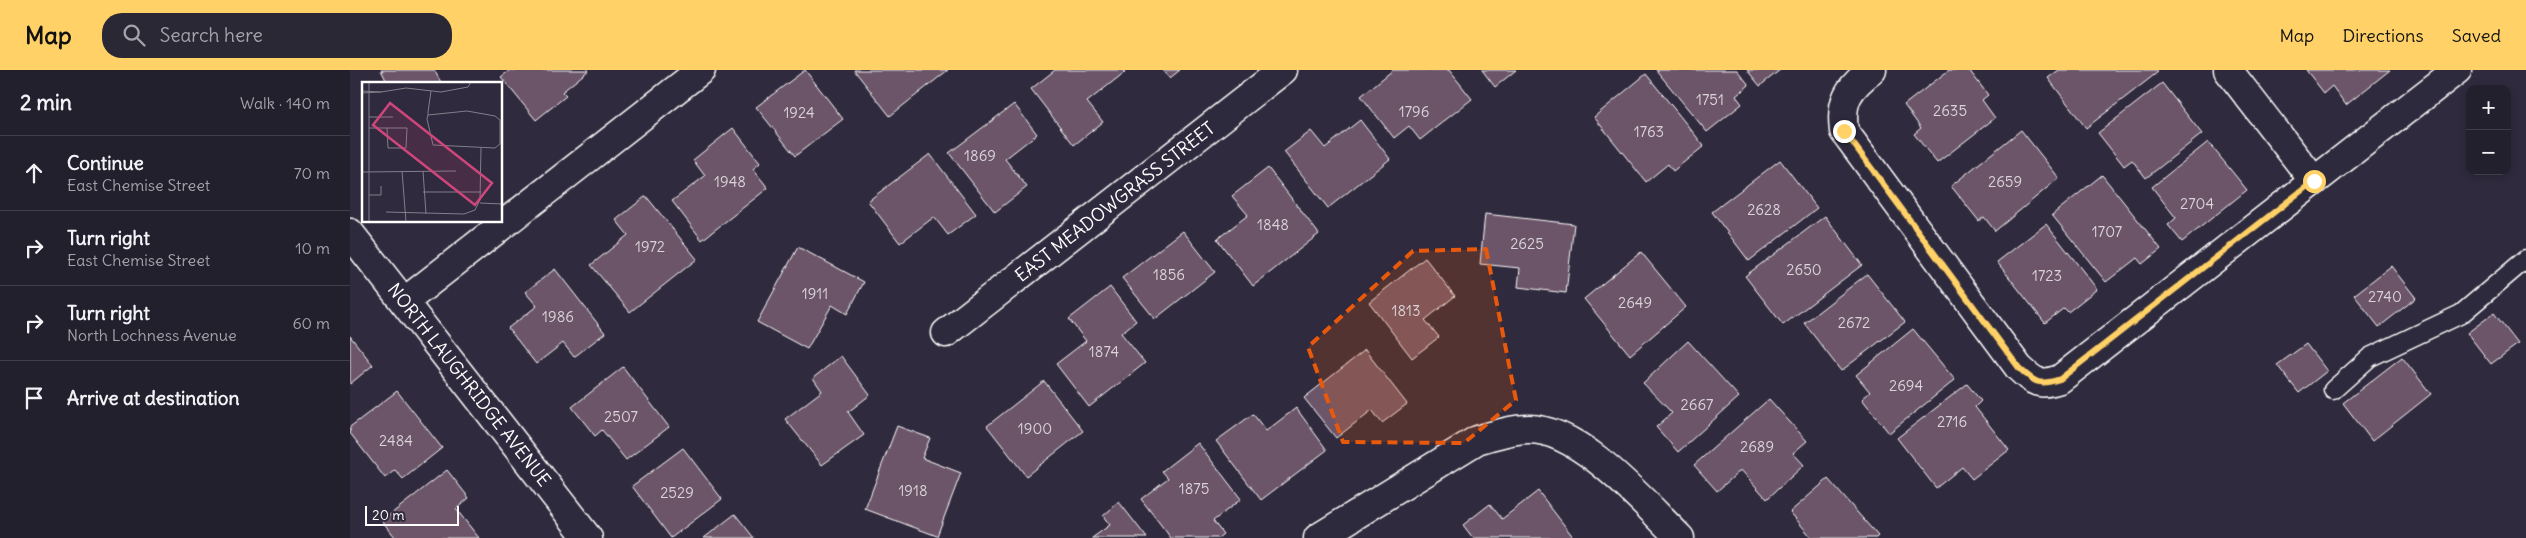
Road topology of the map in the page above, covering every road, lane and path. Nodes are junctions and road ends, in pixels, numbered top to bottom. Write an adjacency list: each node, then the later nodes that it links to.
1 (701, 70): 9 (street)
2 (1283, 70): 10 (street, EAST MEADOWGRASS STREET)
3 (1872, 70): 6 (street)
4 (2228, 70): 6 (street)
5 (2457, 70): 6 (street)
6 (2314, 181)
7 (350, 233): 9 (street, NORTH LAUGHRIDGE AVENUE)
8 (2526, 259): 11 (lane)
9 (404, 302): 12 (street, NORTH LAUGHRIDGE AVENUE)
10 (946, 333)
11 (2333, 390)
12 (588, 538)
13 (1318, 538): 14 (street)
14 (1680, 538)

